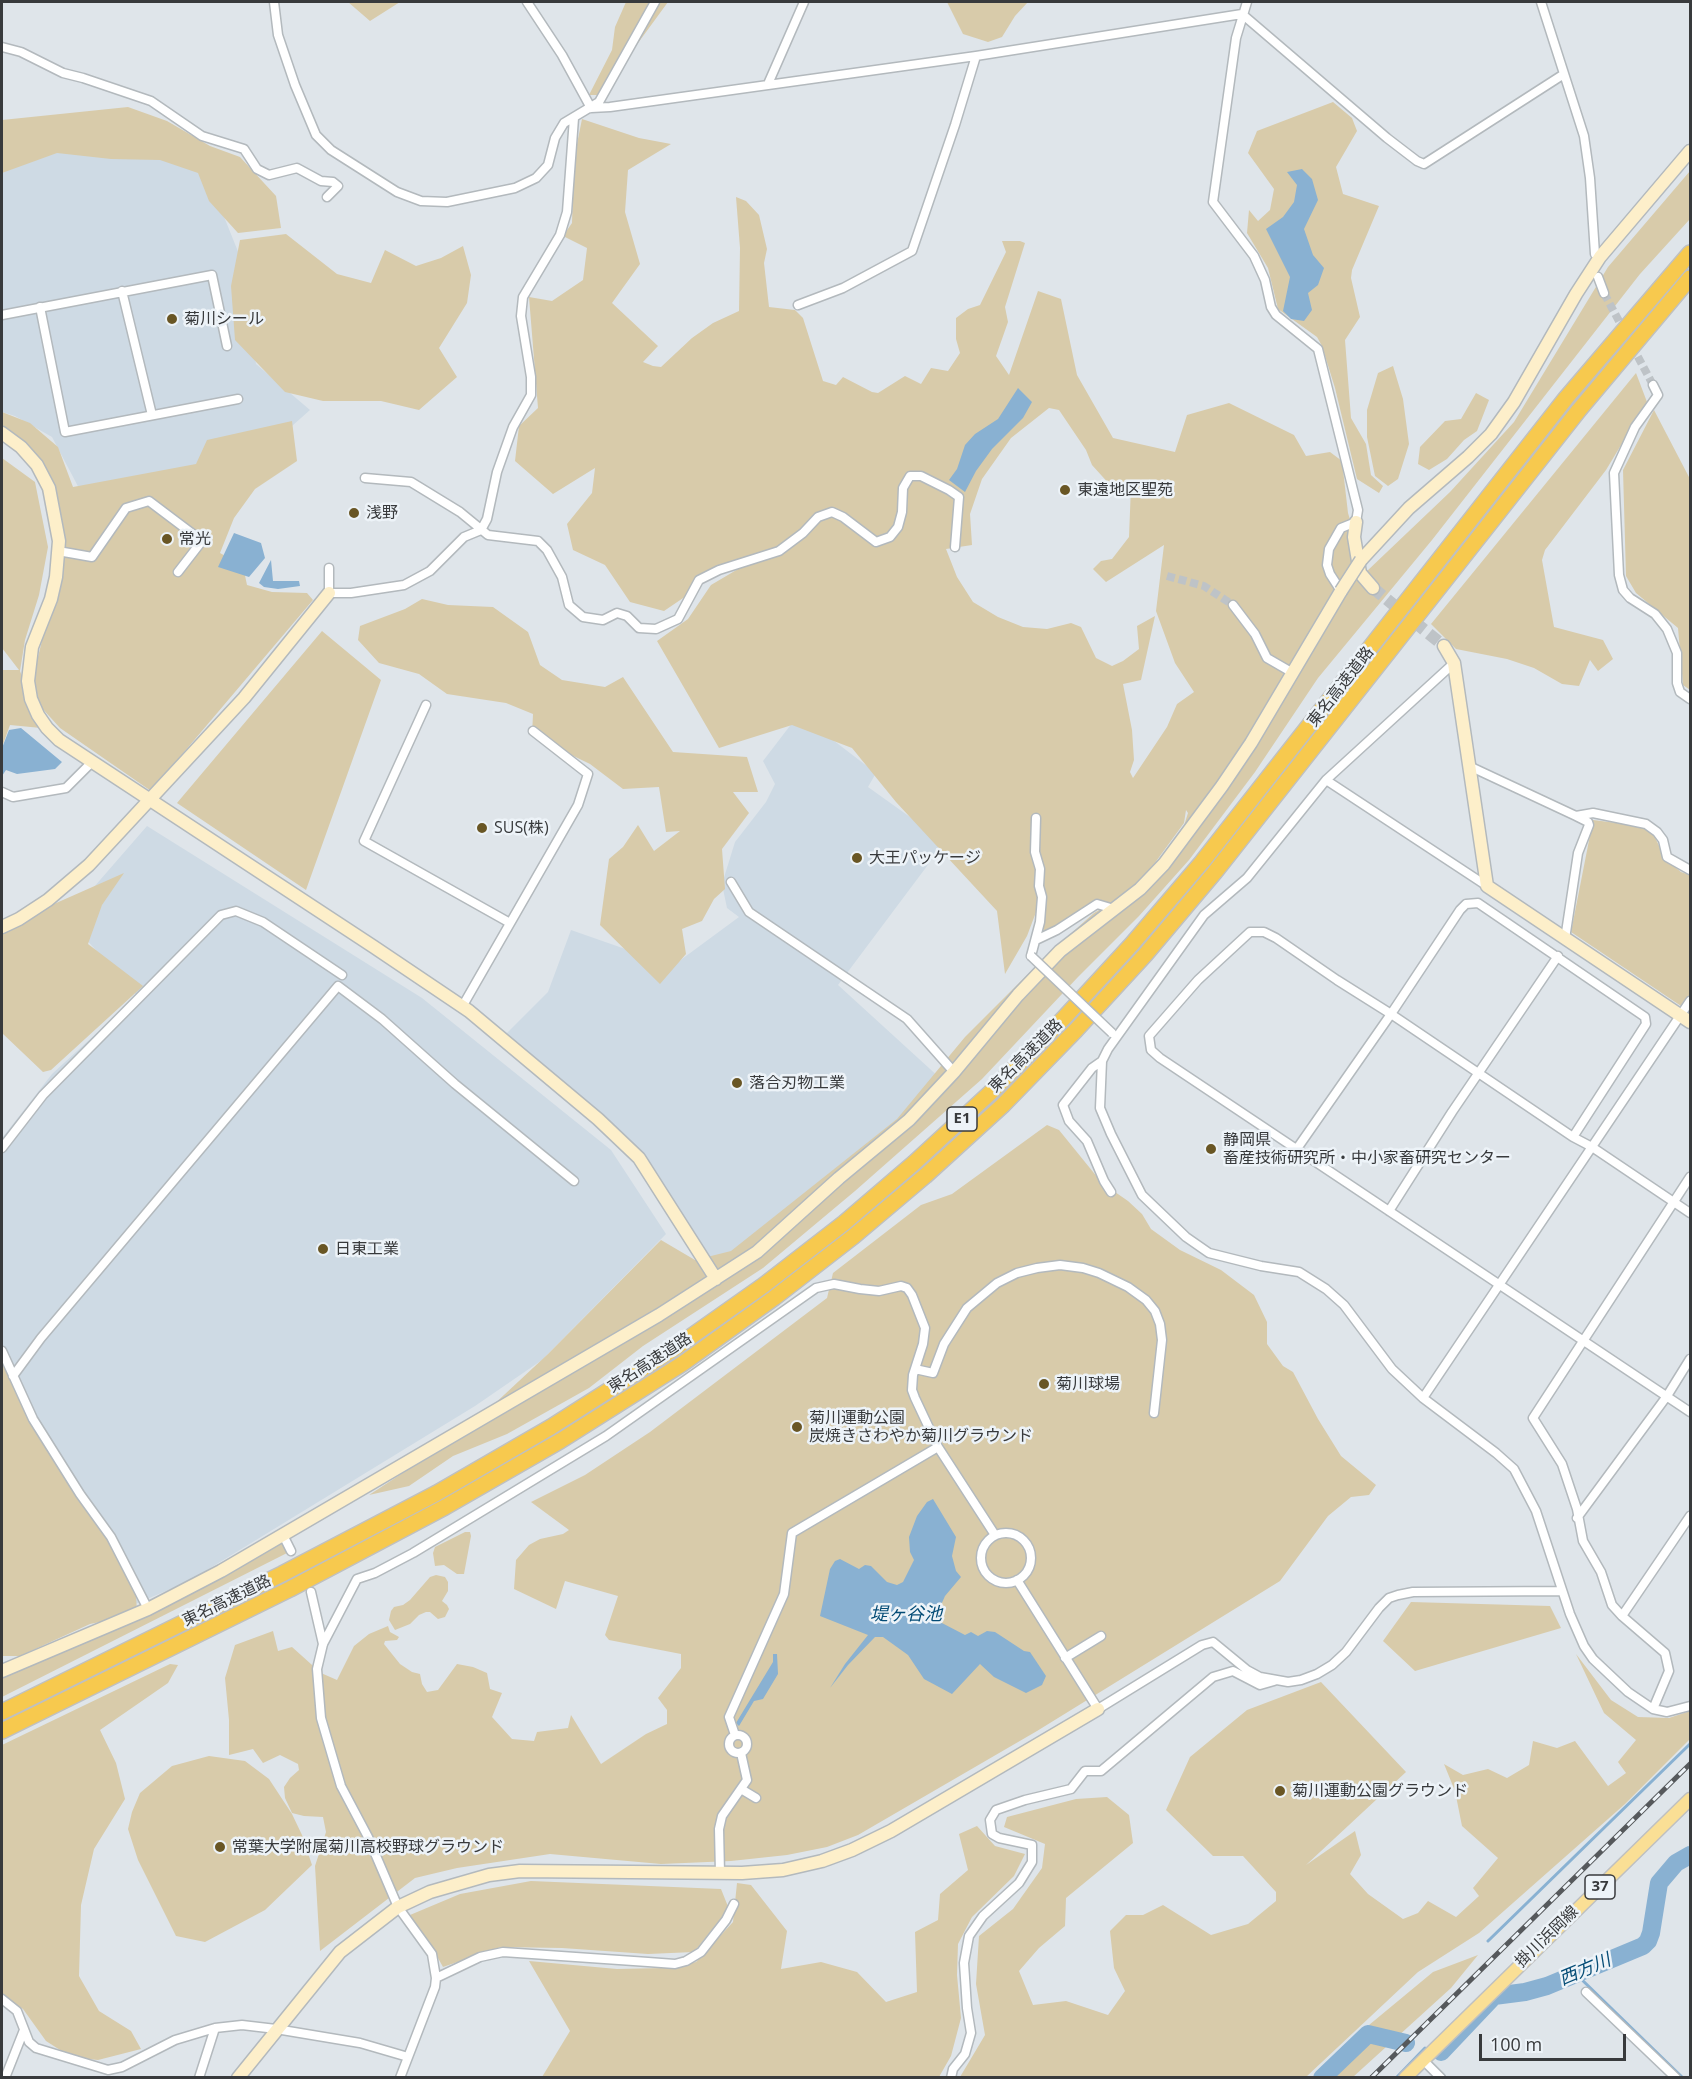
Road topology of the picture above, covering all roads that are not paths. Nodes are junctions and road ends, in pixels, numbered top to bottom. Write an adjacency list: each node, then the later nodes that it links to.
1 (274, 2): 13 (street)
2 (527, 2): 12 (street)
3 (655, 2): 12 (street)
4 (804, 2): 11 (street)
5 (1247, 2): 7 (street)
6 (1541, 2): 10 (street)
7 (1242, 14): 9 (street); 10 (street); 31 (street)
8 (2, 47): 15 (street)
9 (976, 56): 11 (street); 22 (street)
10 (1564, 74): 17 (street)
11 (768, 84): 12 (street)
12 (591, 108): 13 (street)
13 (574, 118): 32 (street)
14 (1690, 150): 38 (street, bridge)
15 (327, 197)
16 (1690, 253): 112 (highway, 東名高速道路 / E1)
17 (1595, 254)
18 (1598, 277): 21 (street)
19 (1690, 278): 113 (highway, 東名高速道路 / E1)
20 (123, 291): 23 (street); 25 (street); 28 (street)
21 (1604, 293)
22 (798, 305)
23 (40, 307): 24 (street); 28 (street)
24 (2, 315)
25 (227, 346)
26 (1653, 385): 44 (street)
27 (238, 399): 28 (street)
28 (152, 415)
29 (2, 433): 34 (street)
30 (365, 478): 32 (street)
31 (1356, 522): 37 (street); 38 (street)
32 (481, 530): 33 (street); 39 (street)
33 (955, 548)
34 (58, 552): 36 (street); 47 (street)
35 (329, 568): 39 (street)
36 (178, 572)
37 (1373, 588)
38 (1341, 591): 43 (street)
39 (328, 593): 51 (street)
40 (1233, 605): 43 (street)
41 (1444, 646): 42 (street)
42 (1454, 663): 48 (street); 49 (street)
43 (1293, 673): 57 (street)
44 (1690, 699)
45 (426, 705): 58 (street)
46 (533, 731): 58 (street)
47 (92, 762): 50 (street); 51 (street)
48 (1469, 766): 52 (street); 56 (street)
49 (1326, 780): 56 (street); 68 (street)
50 (2, 792)
51 (150, 800): 59 (street); 65 (street)
52 (1576, 816): 54 (street); 60 (street)
53 (1036, 818): 61 (street)
54 (1690, 870)
55 (731, 882): 70 (street)
56 (1486, 886): 60 (street)
57 (1114, 909): 61 (street); 70 (street)
58 (510, 923): 65 (street)
59 (2, 927)
60 (1565, 939): 67 (street)
61 (1036, 940): 68 (street, bridge)
62 (1558, 956): 66 (street); 71 (street); 72 (street)
63 (342, 975): 73 (street)
64 (1690, 1001): 67 (street)
65 (462, 1007): 82 (street)
66 (1391, 1014): 71 (street); 75 (street); 75 (street)
67 (1686, 1018): 74 (street)
68 (1114, 1034): 69 (street)
69 (1102, 1061): 78 (street); 90 (street)
70 (954, 1072): 82 (street)
71 (1479, 1073): 72 (street); 80 (street)
72 (1573, 1137): 74 (street)
73 (2, 1148)
74 (1592, 1148): 79 (street); 83 (street)
75 (1296, 1149): 80 (street)
76 (1690, 1177): 79 (street)
77 (574, 1181): 88 (street)
78 (1111, 1192)
79 (1673, 1202): 81 (street); 84 (street)
80 (1389, 1211): 83 (street)
81 (1690, 1213)
82 (716, 1279): 96 (street)
83 (1500, 1284): 84 (street); 90 (street)
84 (1584, 1340): 89 (street); 95 (street)
85 (2, 1352): 88 (street)
86 (1690, 1359): 89 (street)
87 (915, 1369): 92 (street); 93 (street); 105 (street)
88 (13, 1376): 102 (street)
89 (1667, 1396): 91 (street); 95 (street)
90 (1423, 1398): 100 (street)
91 (1690, 1412)
92 (1155, 1413)
93 (938, 1447): 97 (street); 114 (street)
94 (1690, 1516): 103 (street)
95 (1577, 1518): 103 (street)
96 (283, 1535): 98 (street); 102 (street)
97 (995, 1535): 99 (street); 99 (street)
98 (291, 1551)
99 (1017, 1580): 106 (street)
100 (1561, 1591): 108 (street); 111 (street)
101 (311, 1592): 105 (street)
102 (148, 1610): 107 (street)
103 (1622, 1616): 111 (street)
104 (1101, 1636): 106 (street)
105 (323, 1644): 121 (street)
106 (1065, 1658): 110 (street)
107 (2, 1671)
108 (1274, 1681): 110 (street); 134 (street)
109 (1690, 1706): 111 (street)
110 (1098, 1709): 119 (street)
111 (1653, 1709)
112 (2, 1712)
113 (2, 1731)
114 (735, 1735): 115 (street); 115 (street)
115 (741, 1753): 116 (street)
116 (741, 1789): 117 (street); 119 (street)
117 (756, 1798)
118 (1690, 1799): 129 (main road, 掛川浜岡線 / 37)
119 (720, 1873): 121 (street)
120 (734, 1904): 122 (street)
121 (398, 1907): 122 (street); 126 (street)
122 (436, 1978): 128 (street)
123 (1586, 1992): 137 (street)
124 (2, 1999): 127 (street)
125 (215, 2028): 126 (street); 127 (street); 131 (street)
126 (276, 2029): 128 (street); 132 (street)
127 (24, 2031): 130 (street)
128 (408, 2056): 133 (street)
129 (1423, 2060): 135 (main road, 掛川浜岡線 / 37); 136 (street)
130 (5, 2078)
131 (199, 2078)
132 (238, 2078)
133 (400, 2078)
134 (951, 2078)
135 (1405, 2078)
136 (1441, 2078)
137 (1676, 2078)

